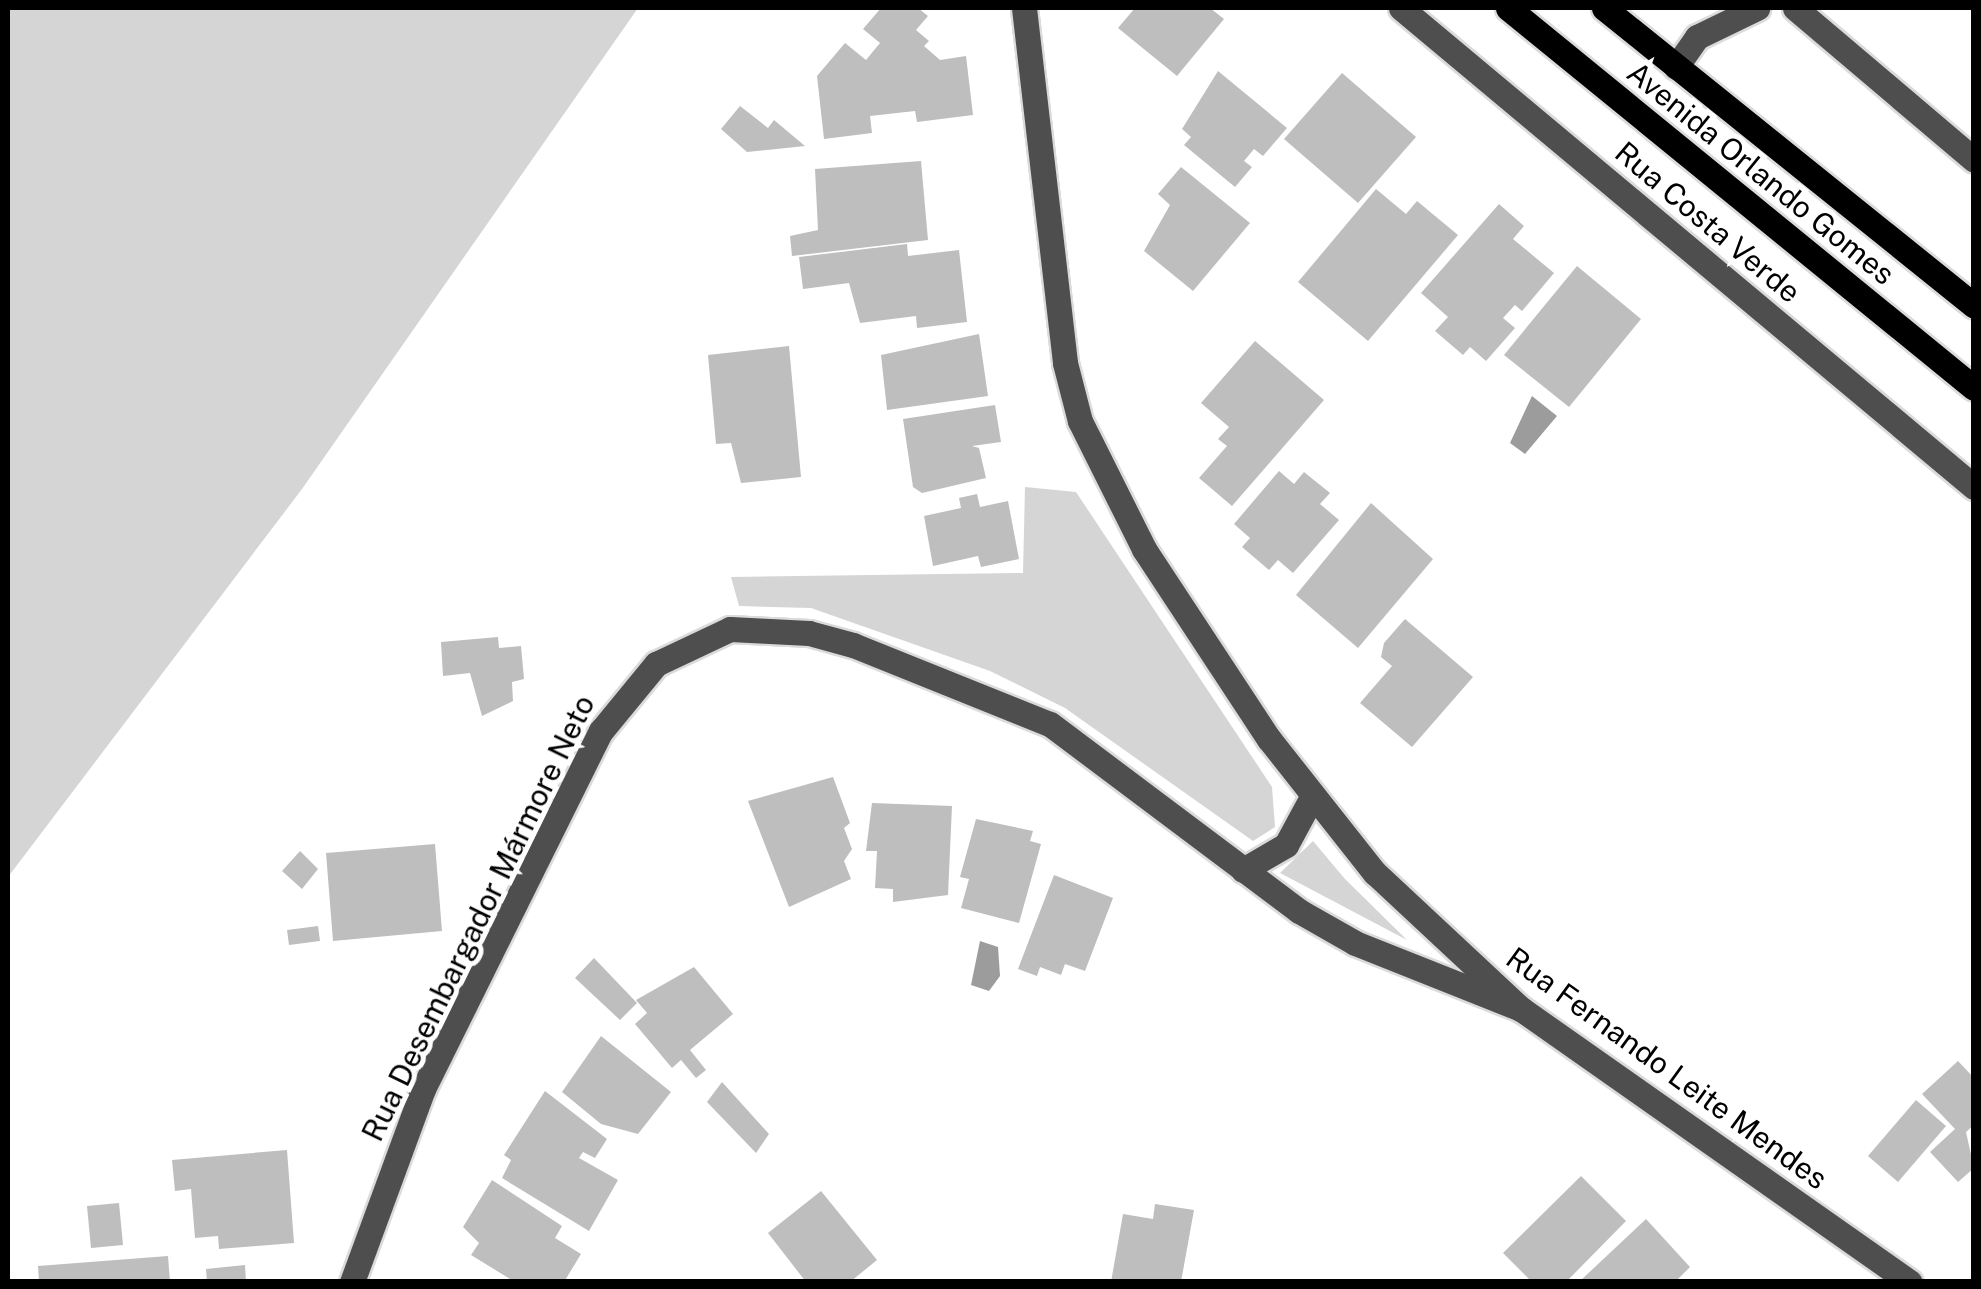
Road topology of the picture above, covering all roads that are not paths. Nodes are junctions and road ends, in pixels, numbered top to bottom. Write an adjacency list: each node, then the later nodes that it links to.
1 (1024, 8): 12 (street, Rua Fernando Leite Mendes)
2 (1401, 8): 11 (street, Rua Costa Verde)
3 (1508, 8): 10 (main road, Avenida Orlando Gomes)
4 (1604, 8): 7 (main road, Avenida Orlando Gomes)
5 (1757, 8): 7 (street)
6 (1796, 8): 8 (street)
7 (1676, 67): 9 (main road, Avenida Orlando Gomes)
8 (1974, 160)
9 (1974, 306)
10 (1974, 388)
11 (1974, 487)
12 (1311, 798): 13 (street); 14 (street, Rua Fernando Leite Mendes)
13 (1243, 870): 14 (street, Rua Desembargador Mármore Neto); 16 (street, Rua Desembargador Mármore Neto)
14 (1521, 1009): 15 (street, Rua Fernando Leite Mendes)
15 (1888, 1274): 17 (street, Rua Fernando Leite Mendes)
16 (352, 1282)
17 (1910, 1282)

